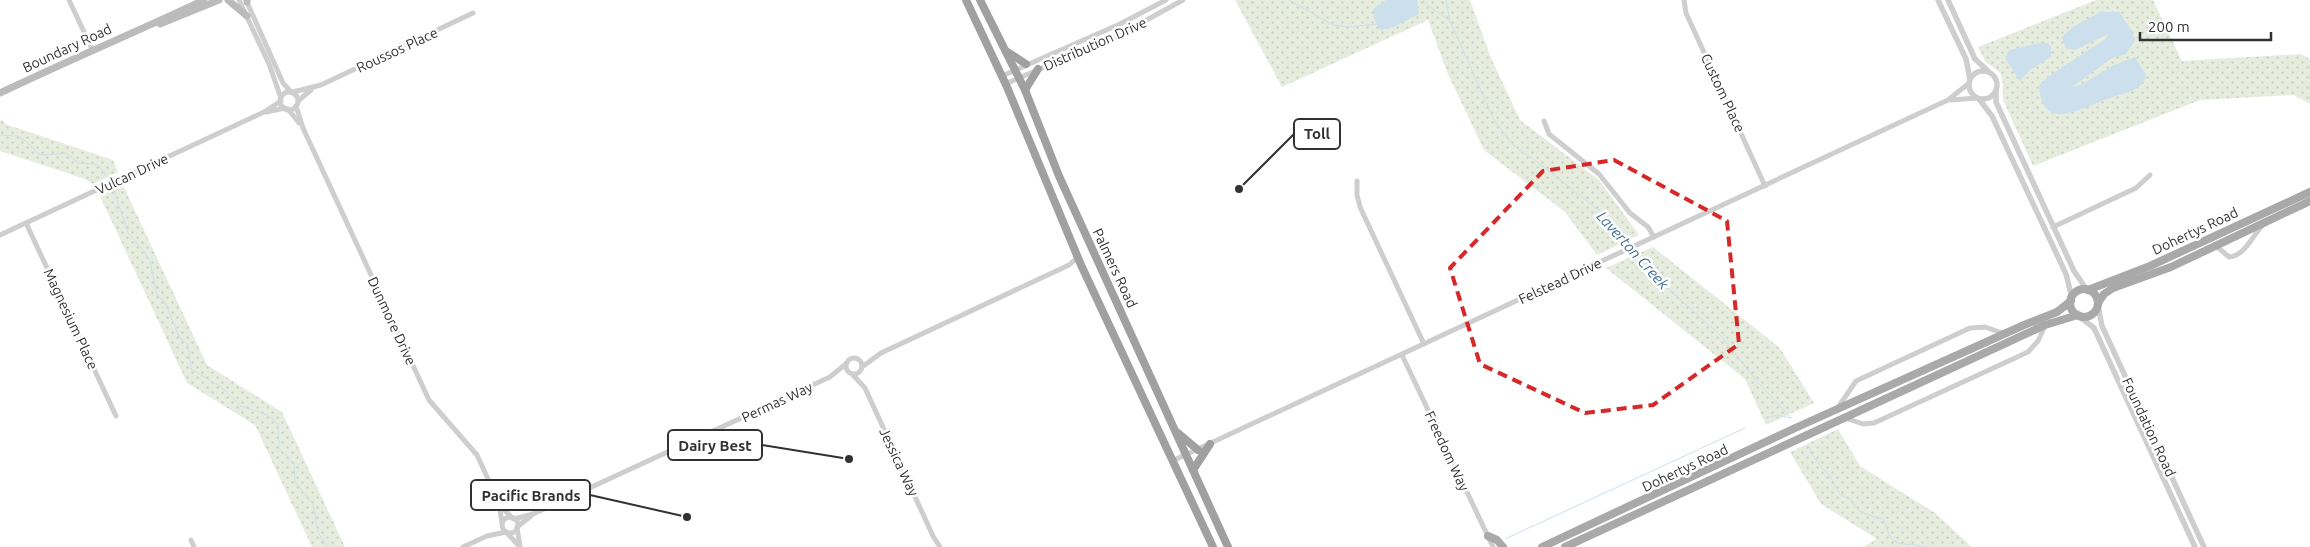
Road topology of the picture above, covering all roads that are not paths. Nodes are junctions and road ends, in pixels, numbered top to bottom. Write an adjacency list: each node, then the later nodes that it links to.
1 (69, 0): 23 (street)
2 (219, 0): 17 (main road, Boundary Road)
3 (228, 0): 15 (main road)
4 (239, 0): 15 (street)
5 (247, 0): 34 (street)
6 (966, 0): 29 (highway, Palmers Road)
7 (980, 0): 24 (highway, Palmers Road)
8 (1166, 0): 16 (street, Distribution Drive)
9 (1183, 0): 18 (street, Distribution Drive)
10 (1684, 0): 48 (street, Custom Place)
11 (1938, 0): 30 (street)
12 (1948, 0): 27 (street)
13 (200, 1): 17 (main road, Boundary Road)
14 (474, 14): 31 (street, Roussos Place)
15 (246, 16): 37 (street)
16 (1128, 20): 18 (street); 19 (street, Distribution Drive)
17 (145, 28): 23 (main road, Boundary Road)
18 (1132, 28): 21 (street, Distribution Drive)
19 (1108, 29): 20 (street, Distribution Drive); 21 (street)
20 (1092, 36): 22 (street); 25 (street, Distribution Drive)
21 (1112, 38): 22 (street, Distribution Drive)
22 (1096, 44): 26 (street, Distribution Drive)
23 (92, 49): 35 (main road, Boundary Road)
24 (1006, 51): 25 (highway); 28 (highway, Palmers Road)
25 (1026, 64): 28 (street, Distribution Drive)
26 (1038, 69): 28 (street, Distribution Drive); 32 (highway)
27 (1989, 72): 30 (street); 33 (street)
28 (1017, 74): 29 (street, Distribution Drive); 32 (highway, Palmers Road)
29 (1004, 80): 57 (highway, Palmers Road)
30 (1969, 82): 36 (street); 38 (street, Felstead Drive)
31 (320, 85): 34 (street, Roussos Place); 39 (street, Roussos Place)
32 (1025, 90): 78 (highway, Palmers Road)
33 (1996, 91): 36 (street); 44 (street)
34 (292, 92): 37 (street, Roussos Place); 39 (street, Dunmore Drive)
35 (0, 93)
36 (1978, 98): 38 (street, Felstead Drive); 45 (street)
37 (281, 99): 40 (street, Dunmore Drive); 41 (street, Vulcan Drive)
38 (1948, 100): 48 (street, Felstead Drive)
39 (297, 104): 40 (street, Roussos Place); 43 (street, Dunmore Drive)
40 (286, 109): 41 (street, Vulcan Drive); 43 (street, Dunmore Drive)
41 (264, 112): 52 (street, Vulcan Drive)
42 (1544, 121): 55 (street)
43 (303, 128): 84 (street, Dunmore Drive)
44 (2016, 146): 45 (street); 53 (street)
45 (2008, 150): 61 (street)
46 (2150, 175): 53 (street)
47 (1357, 181): 66 (street)
48 (1765, 186): 55 (street, Felstead Drive)
49 (2308, 193): 50 (main road); 60 (main road, Dohertys Road)
50 (2310, 201): 51 (main road, Dohertys Road)
51 (2267, 222): 56 (main road, Dohertys Road); 56 (street, Dohertys Road)
52 (26, 223): 54 (street, Vulcan Drive); 76 (street, Magnesium Place)
53 (2054, 227): 60 (street)
54 (0, 235)
55 (1654, 238): 66 (street, Felstead Drive)
56 (2214, 246): 62 (main road, Dohertys Road)
57 (1078, 257): 58 (street); 59 (highway, Palmers Road)
58 (1069, 265): 59 (street); 67 (street)
59 (1081, 265): 82 (highway, Palmers Road)
60 (2088, 290): 61 (main road); 62 (main road)
61 (2071, 300): 63 (main road); 65 (main road, Dohertys Road)
62 (2098, 305): 63 (main road); 106 (street, Foundation Road)
63 (2079, 316): 64 (main road, Dohertys Road); 105 (street, Foundation Road)
64 (2045, 325): 77 (main road, Dohertys Road); 77 (street)
65 (2005, 334): 75 (main road, Dohertys Road); 75 (street)
66 (1424, 344): 68 (street, Felstead Drive)
67 (881, 353): 69 (street); 71 (street)
68 (1402, 355): 79 (street, Felstead Drive); 92 (street, Freedom Way)
69 (857, 358): 70 (street); 71 (street)
70 (847, 363): 72 (street); 73 (street, Permas Way)
71 (862, 367): 72 (street); 74 (street, Jessica Way)
72 (852, 374): 73 (street, Permas Way); 74 (street, Jessica Way)
73 (830, 377): 85 (street, Permas Way)
74 (865, 388): 91 (street, Jessica Way)
75 (1837, 409): 103 (main road, Dohertys Road)
76 (116, 416)
77 (1843, 417): 104 (main road, Dohertys Road)
78 (1175, 430): 80 (highway); 81 (highway, Palmers Road)
79 (1210, 444): 80 (street, Felstead Drive); 83 (highway)
80 (1198, 450): 81 (street, Felstead Drive)
81 (1186, 455): 82 (street, Felstead Drive); 83 (highway, Palmers Road)
82 (1172, 461): 99 (highway, Palmers Road)
83 (1193, 470): 100 (highway, Palmers Road)
84 (499, 503): 86 (street, Dunmore Drive); 87 (street, Dunmore Drive)
85 (533, 514): 86 (street, Permas Way); 88 (street, Permas Way)
86 (513, 518): 87 (street); 88 (street)
87 (502, 523): 89 (street); 90 (street)
88 (517, 528): 89 (street); 96 (street)
89 (507, 532): 90 (street); 96 (street)
90 (487, 536): 95 (street)
91 (933, 536): 97 (street, Jessica Way); 98 (street, Jessica Way)
92 (1488, 536): 101 (street, Freedom Way); 102 (main road)
93 (191, 540): 94 (street)
94 (194, 547)
95 (463, 547)
96 (520, 547)
97 (936, 547)
98 (940, 547)
99 (1213, 547)
100 (1228, 547)
101 (1492, 547)
102 (1503, 547)
103 (1542, 547)
104 (1565, 547)
105 (2195, 547)
106 (2204, 547)

